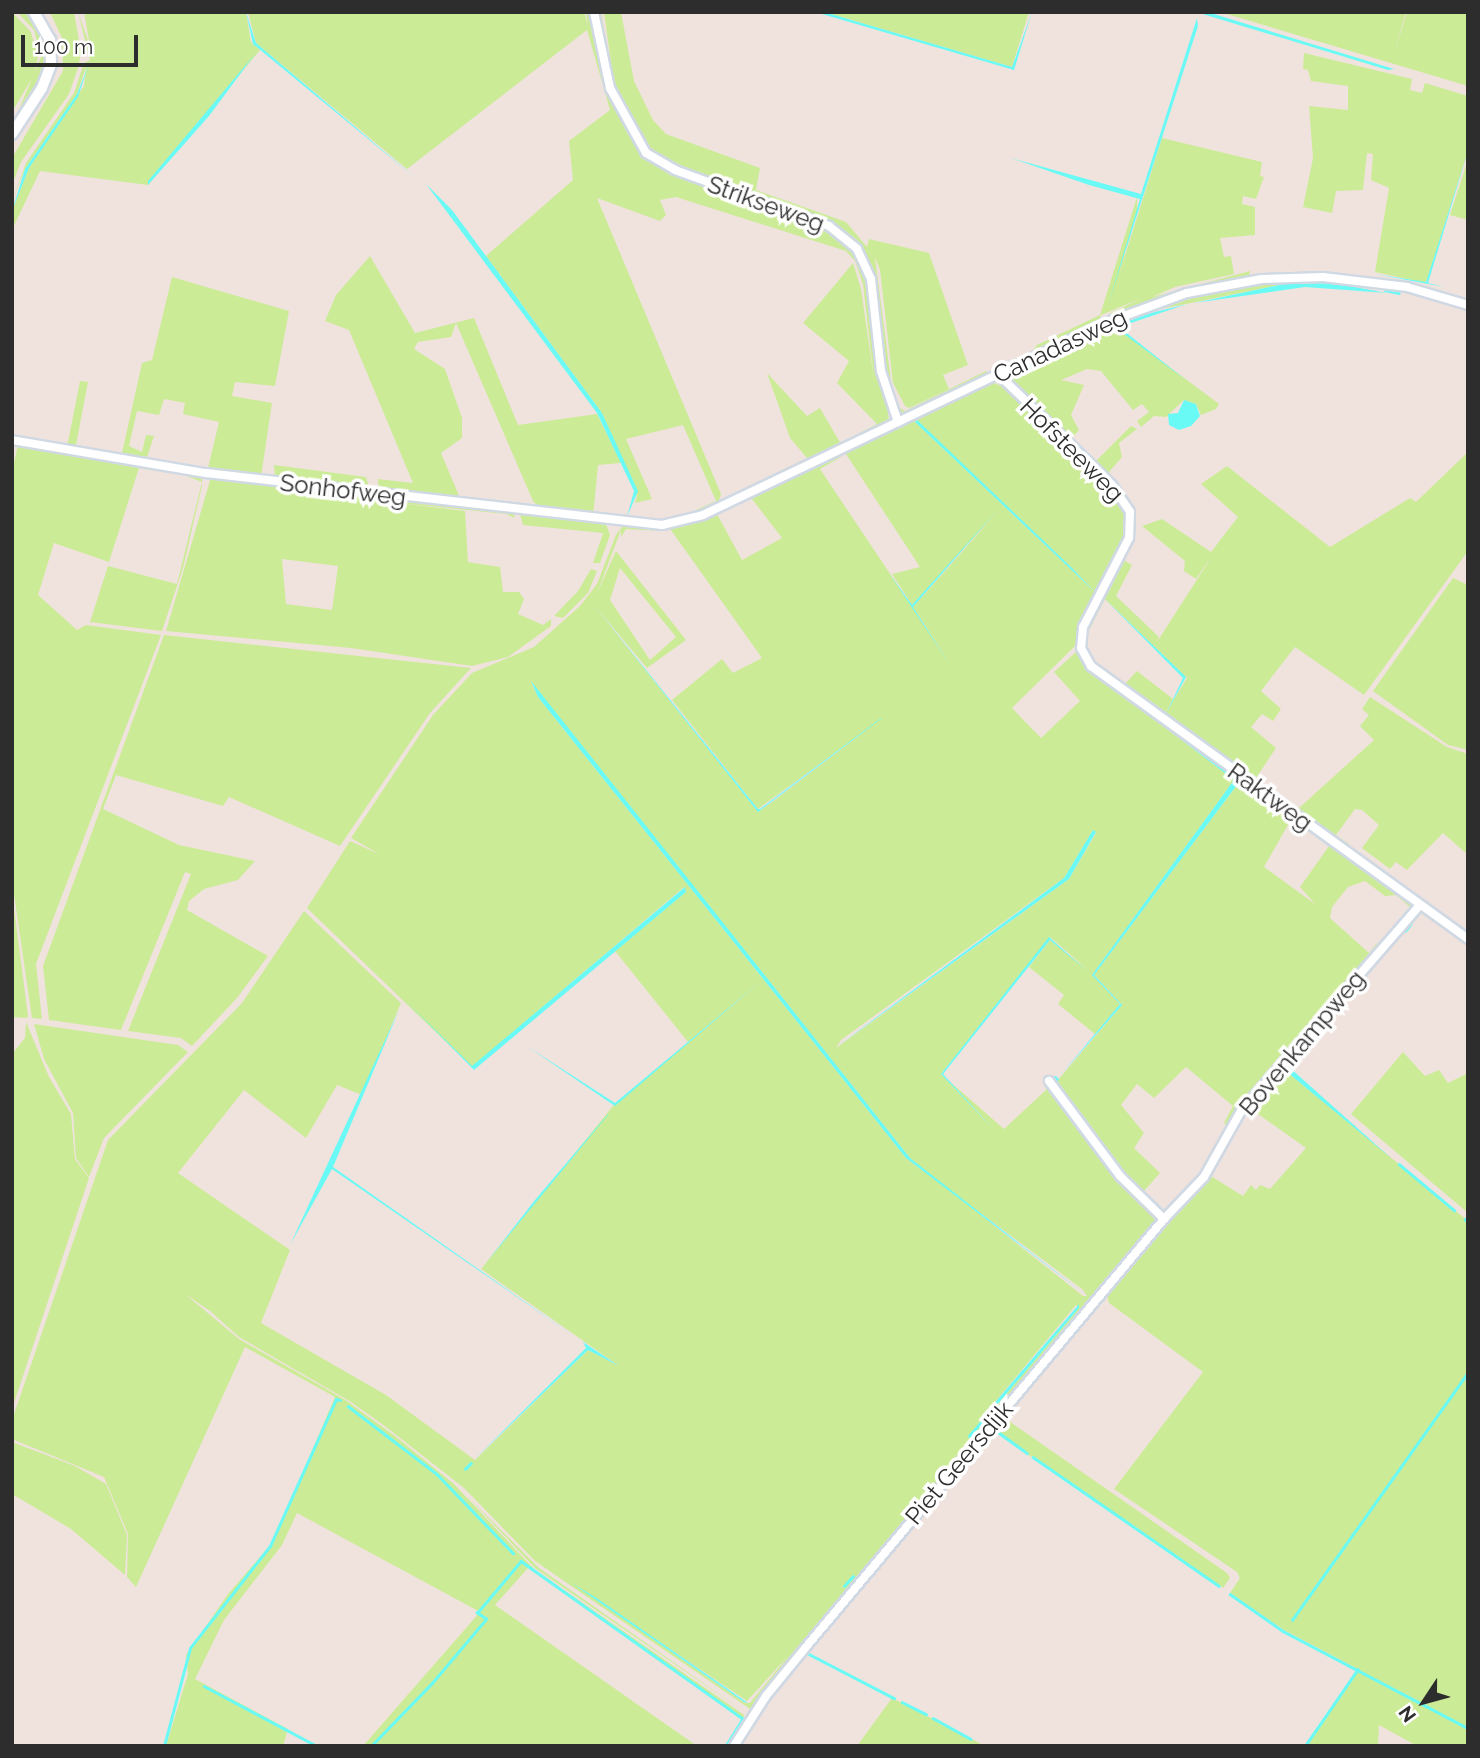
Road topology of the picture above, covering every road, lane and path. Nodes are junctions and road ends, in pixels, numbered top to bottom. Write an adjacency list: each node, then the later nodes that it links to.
1 (34, 12): 3 (street)
2 (594, 12): 6 (street, Strikseweg)
3 (12, 134)
4 (1468, 305): 5 (street, Canadasweg)
5 (998, 374): 6 (street, Canadasweg); 9 (street, Hofsteeweg)
6 (898, 422): 8 (street, Canadasweg)
7 (12, 440): 8 (street, Sonhofweg)
8 (675, 523)
9 (1081, 648): 10 (street, Raktweg)
10 (1420, 905): 11 (street, Raktweg); 13 (street, Bovenkampweg)
11 (1468, 939)
12 (1049, 1081): 14 (street)
13 (1194, 1188): 14 (street, Piet Geersdijk)
14 (1164, 1219): 15 (street, Piet Geersdijk)
15 (734, 1746)

